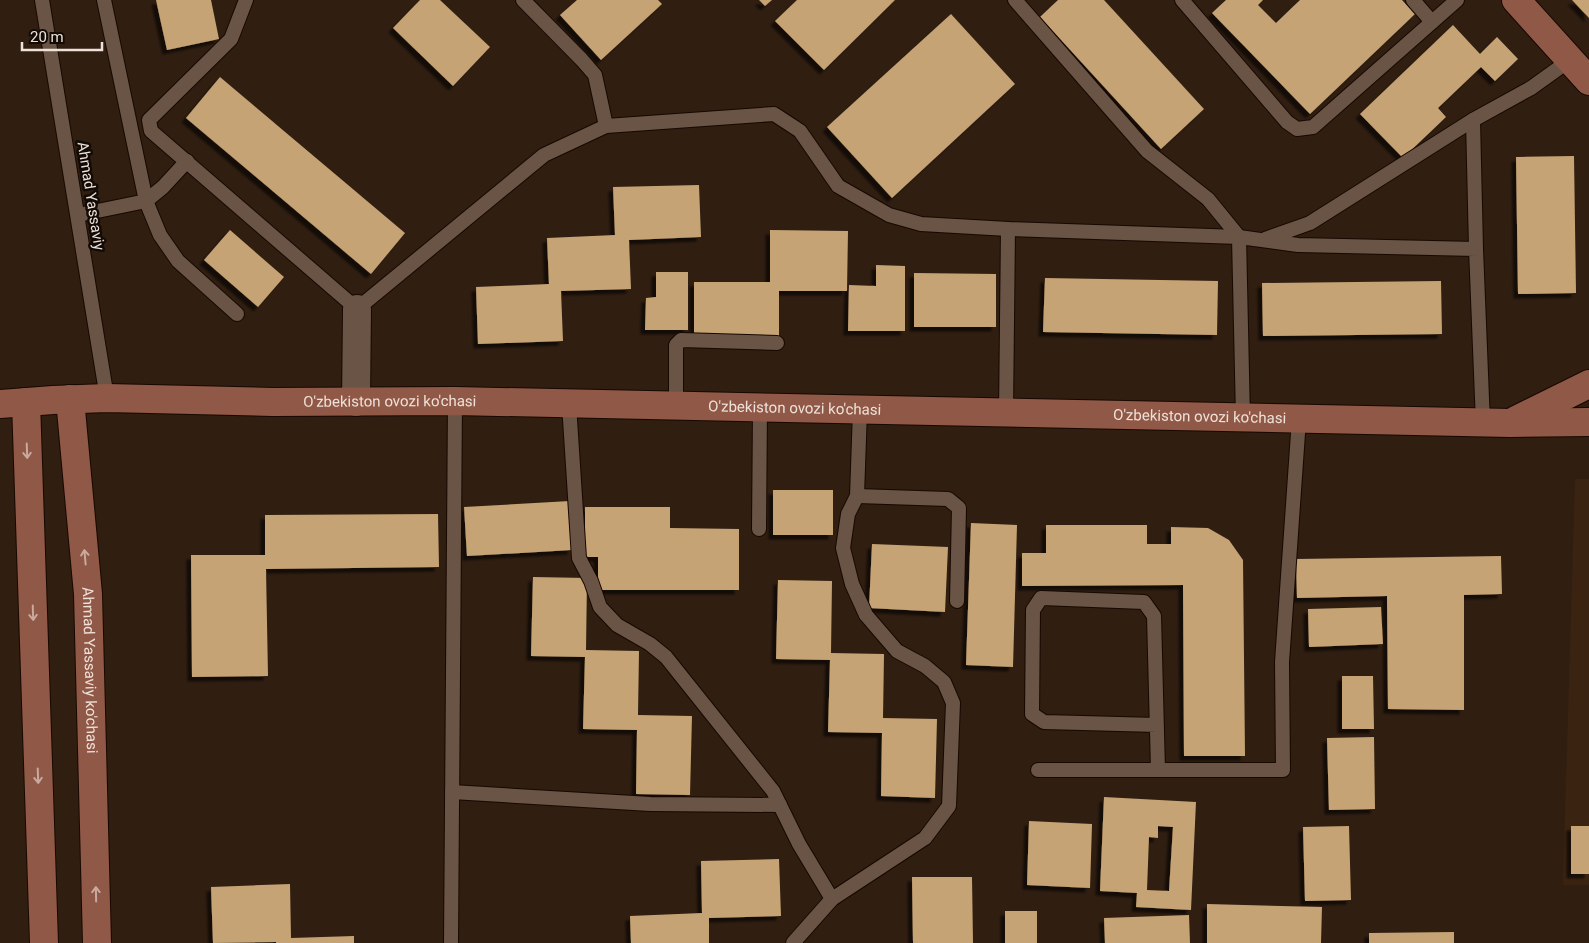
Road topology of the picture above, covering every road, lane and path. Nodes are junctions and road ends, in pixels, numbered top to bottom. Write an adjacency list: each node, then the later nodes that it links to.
1 (42, 0): 17 (lane, Ahmad Yassaviy)
2 (104, 0): 16 (lane)
3 (246, 0): 15 (lane)
4 (523, 0): 14 (lane)
5 (1016, 0): 19 (lane)
6 (1182, 0): 10 (lane)
7 (1413, 0): 10 (lane)
8 (1457, 0): 10 (lane)
9 (1516, 0): 11 (main road)
10 (1432, 22)
11 (1570, 60): 12 (main road); 13 (lane)
12 (1589, 81)
13 (1473, 120): 20 (lane); 21 (lane)
14 (606, 126): 18 (lane); 22 (lane)
15 (187, 161): 16 (lane); 22 (lane)
16 (146, 201): 17 (lane); 23 (lane)
17 (78, 215): 26 (lane, Ahmad Yassaviy)
18 (1008, 229): 19 (lane); 35 (lane)
19 (1239, 237): 20 (lane); 36 (lane)
20 (1262, 240): 21 (lane)
21 (1476, 249): 38 (lane)
22 (357, 309): 29 (street)
23 (238, 314)
24 (777, 343): 32 (lane)
25 (1589, 384): 39 (main road)
26 (106, 398): 27 (main road, O'zbekiston ovozi ko'chasi); 29 (main road, O'zbekiston ovozi ko'chasi)
27 (70, 399): 30 (main road, O'zbekiston ovozi ko'chasi); 51 (main road, Ahmad Yassaviy ko'chasi, one-way to 27)
28 (455, 401): 29 (main road, O'zbekiston ovozi ko'chasi); 31 (main road, O'zbekiston ovozi ko'chasi); 47 (lane)
29 (356, 402)
30 (13, 403): 50 (main road, one-way to 50)
31 (569, 404): 32 (main road, O'zbekiston ovozi ko'chasi); 48 (lane)
32 (676, 406): 33 (main road, O'zbekiston ovozi ko'chasi)
33 (760, 408): 34 (main road, O'zbekiston ovozi ko'chasi); 42 (lane)
34 (860, 410): 35 (main road, O'zbekiston ovozi ko'chasi); 41 (lane)
35 (1006, 413): 36 (main road, O'zbekiston ovozi ko'chasi)
36 (1244, 418): 37 (main road, O'zbekiston ovozi ko'chasi)
37 (1299, 419): 38 (main road, O'zbekiston ovozi ko'chasi); 46 (lane)
38 (1484, 423): 39 (main road, O'zbekiston ovozi ko'chasi)
39 (1510, 423): 40 (main road, O'zbekiston ovozi ko'chasi)
40 (1588, 423)
41 (857, 496): 43 (lane); 49 (lane)
42 (759, 529)
43 (957, 601)
44 (1157, 724): 44 (lane); 46 (lane)
45 (1038, 770): 46 (lane)
46 (1158, 770)
47 (452, 792): 48 (lane); 52 (lane)
48 (780, 805): 49 (lane)
49 (832, 899): 53 (lane)
50 (44, 943)
51 (97, 943)
52 (451, 943)
53 (793, 943)

